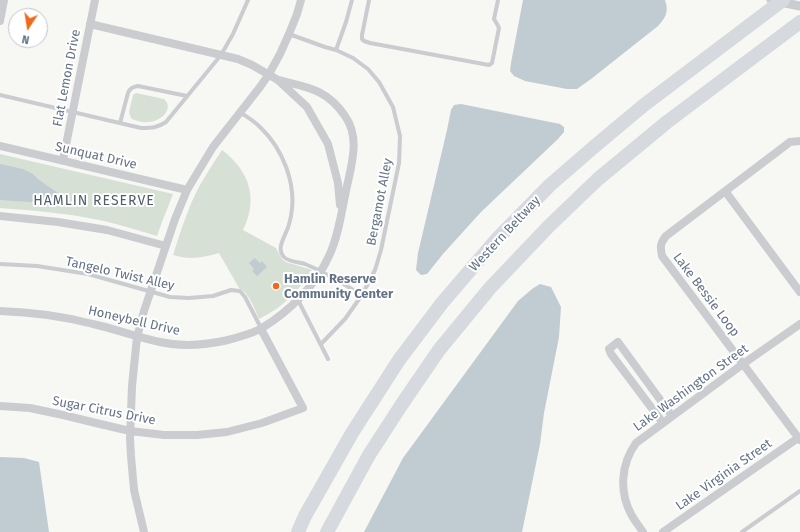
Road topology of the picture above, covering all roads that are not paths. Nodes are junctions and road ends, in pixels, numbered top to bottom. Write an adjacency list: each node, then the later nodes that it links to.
1 (4, 0): 11 (street)
2 (95, 0): 13 (street, Flat Lemon Drive)
3 (248, 0): 16 (lane)
4 (301, 0): 14 (street)
5 (352, 0): 15 (lane)
6 (369, 0): 7 (lane)
7 (498, 0)
8 (783, 0): 9 (highway, Western Beltway)
9 (768, 6): 10 (street); 52 (highway, Western Beltway)
10 (800, 6)
11 (0, 21)
12 (800, 22): 53 (highway, Western Beltway)
13 (90, 24): 16 (street, Honeybell Drive); 21 (street, Flat Lemon Drive)
14 (289, 34): 15 (lane, Bergamot Alley); 17 (street)
15 (336, 50): 36 (lane, Bergamot Alley)
16 (221, 55): 17 (street, Honeybell Drive); 20 (lane)
17 (269, 74): 18 (street, Honeybell Drive); 22 (street)
18 (278, 80): 29 (street, Honeybell Drive); 29 (street, Honeybell Drive)
19 (0, 95): 21 (lane)
20 (187, 96): 23 (lane); 23 (lane)
21 (72, 112): 23 (lane); 26 (street, Flat Lemon Drive)
22 (240, 112): 27 (street); 33 (lane)
23 (120, 123)
24 (800, 141): 28 (street, Lake Bessie Loop)
25 (0, 146): 26 (street, Sunquat Drive)
26 (63, 160): 27 (street, Sunquat Drive)
27 (187, 190): 31 (street)
28 (725, 191): 35 (street); 44 (street, Lake Bessie Loop)
29 (340, 214): 33 (street, Honeybell Drive)
30 (0, 216): 31 (street)
31 (166, 246): 34 (street)
32 (0, 264): 34 (lane, Tangelo Twist Alley)
33 (321, 271): 36 (lane); 37 (street, Honeybell Drive)
34 (150, 291): 40 (lane, Tangelo Twist Alley); 41 (street)
35 (800, 292)
36 (362, 295): 42 (lane, Bergamot Alley)
37 (298, 300): 40 (street, Honeybell Drive); 42 (lane)
38 (0, 311): 41 (street, Honeybell Drive)
39 (800, 324): 44 (street, Lake Washington Street)
40 (261, 329): 41 (street, Honeybell Drive); 48 (street, Sugar Citrus Drive)
41 (137, 336): 48 (street)
42 (321, 344): 43 (lane)
43 (328, 359)
44 (743, 364): 46 (street, Lake Washington Street); 49 (street, Lake Bessie Loop)
45 (0, 406): 48 (street, Sugar Citrus Drive)
46 (672, 416): 47 (street, Lake Washington Street); 47 (street)
47 (662, 423): 54 (street, Lake Washington Street)
48 (130, 431): 51 (street)
49 (799, 439): 55 (street, Lake Virginia Street)
50 (800, 491): 56 (lane)
51 (144, 532)
52 (298, 532)
53 (328, 532)
54 (643, 532)
55 (663, 532)
56 (742, 532)

